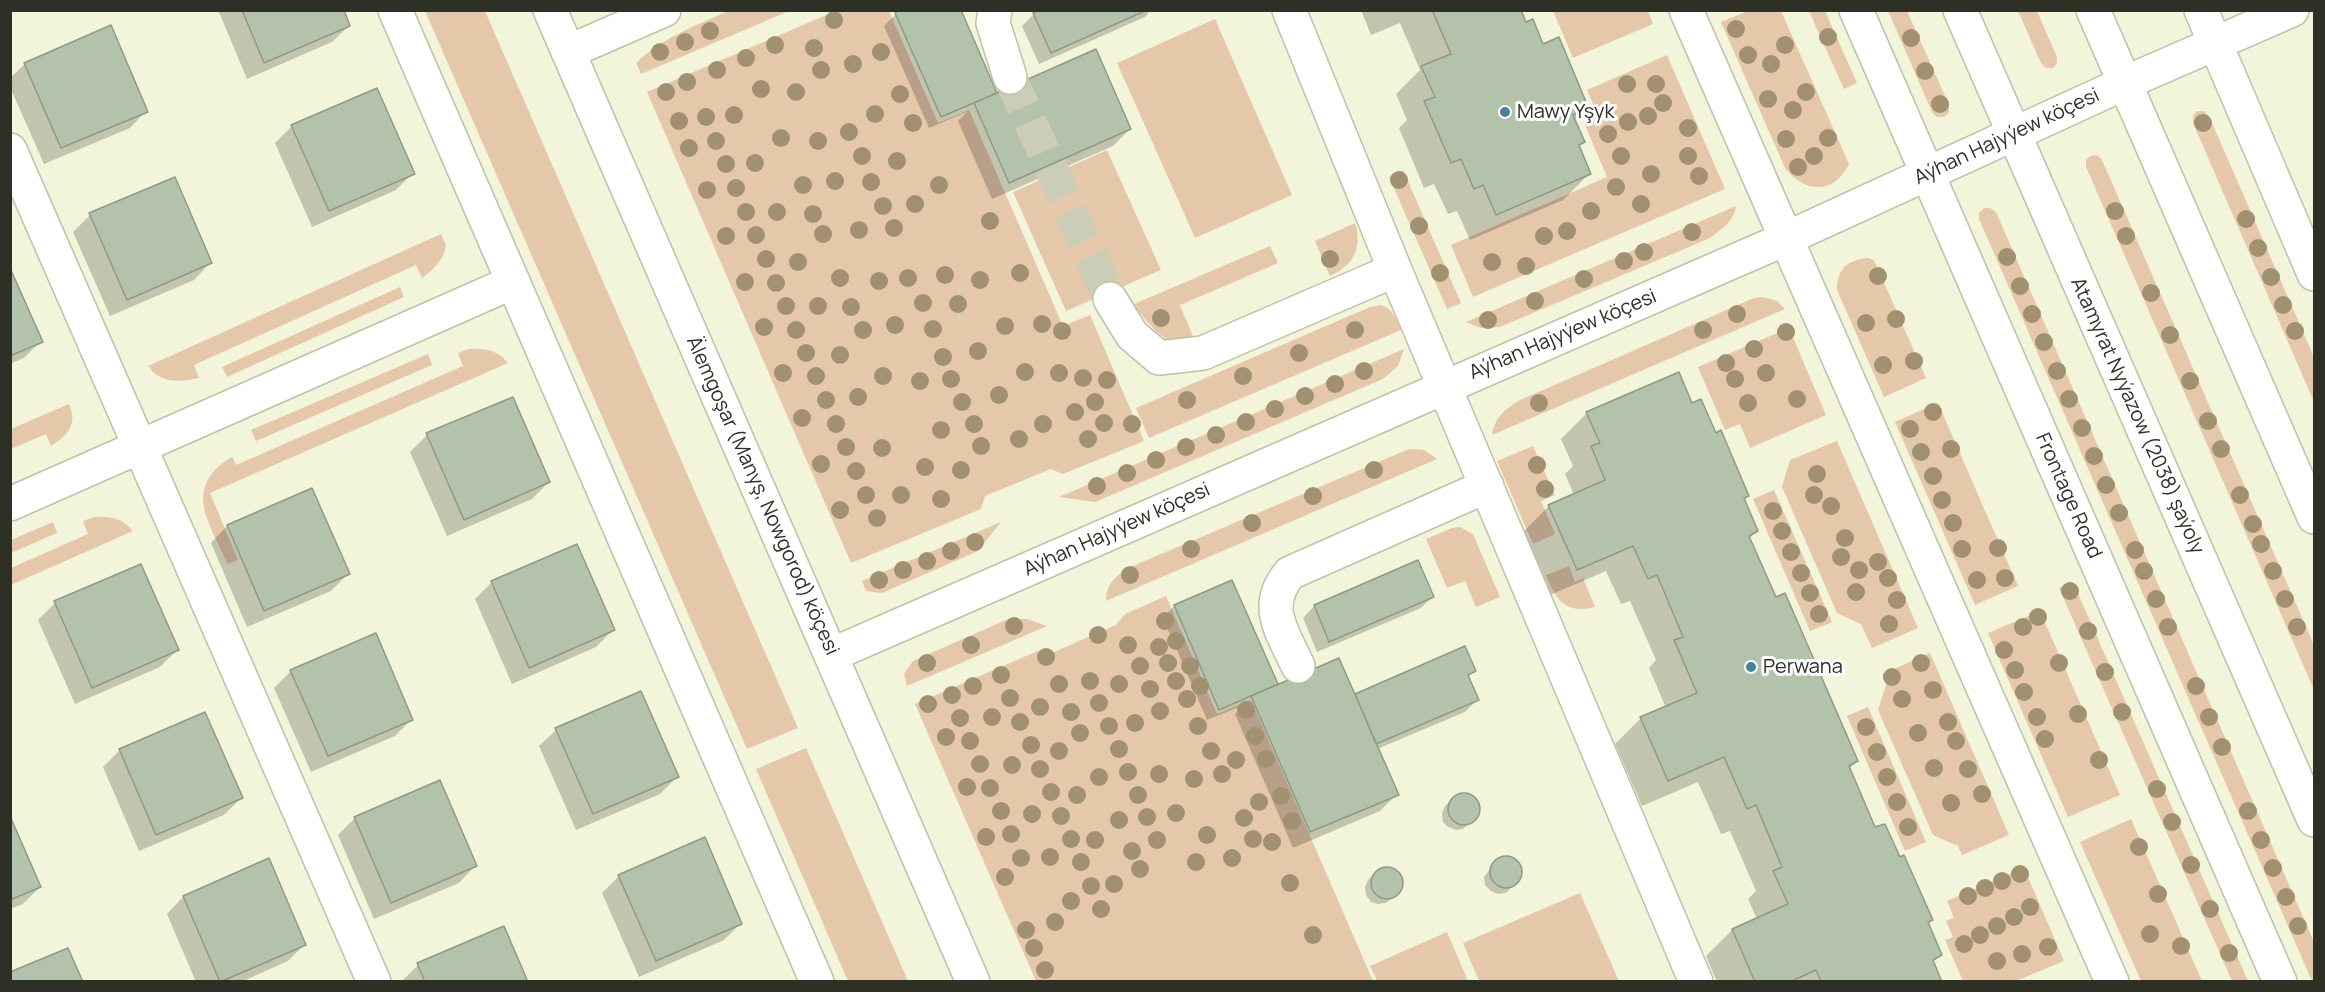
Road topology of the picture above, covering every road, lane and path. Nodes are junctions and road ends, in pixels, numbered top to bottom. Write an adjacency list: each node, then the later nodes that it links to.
1 (395, 10): 22 (street)
2 (550, 10): 13 (street, Älemgoşar (Manyş, Nowgorod) köçesi)
3 (664, 10): 13 (street)
4 (995, 10): 14 (street)
5 (1289, 10): 20 (street)
6 (1686, 10): 19 (street)
7 (1856, 10): 18 (street, Frontage Road)
8 (1960, 10): 16 (street, Atamyrat Nyýazow (2038) şaýoly)
9 (2093, 10): 15 (street)
10 (2201, 10): 12 (street)
11 (2292, 10): 12 (street, Aýhan Hajyýew köçesi)
12 (2216, 45): 15 (street, Aýhan Hajyýew köçesi); 21 (street)
13 (568, 52): 29 (street, Älemgoşar (Manyş, Nowgorod) köçesi)
14 (1010, 77)
15 (2125, 83): 16 (street, Aýhan Hajyýew köçesi); 28 (street)
16 (2013, 133): 18 (street, Aýhan Hajyýew köçesi); 31 (street, Atamyrat Nyýazow (2038) şaýoly)
17 (10, 150): 25 (street)
18 (1926, 174): 19 (street, Aýhan Hajyýew köçesi); 37 (street, Frontage Road)
19 (1785, 239): 24 (street, Aýhan Hajyýew köçesi); 36 (street)
20 (1395, 270): 23 (street); 24 (street)
21 (2314, 274)
22 (513, 282): 25 (street); 33 (street)
23 (1110, 299)
24 (1445, 387): 26 (street); 29 (street, Aýhan Hajyýew köçesi)
25 (140, 447): 27 (street); 32 (street)
26 (1487, 486): 30 (street); 35 (street)
27 (10, 504)
28 (2314, 517)
29 (831, 655): 34 (street, Älemgoşar (Manyş, Nowgorod) köçesi)
30 (1298, 666)
31 (2314, 820)
32 (374, 981)
33 (817, 981)
34 (973, 981)
35 (1696, 981)
36 (2112, 981)
37 (2280, 981)

